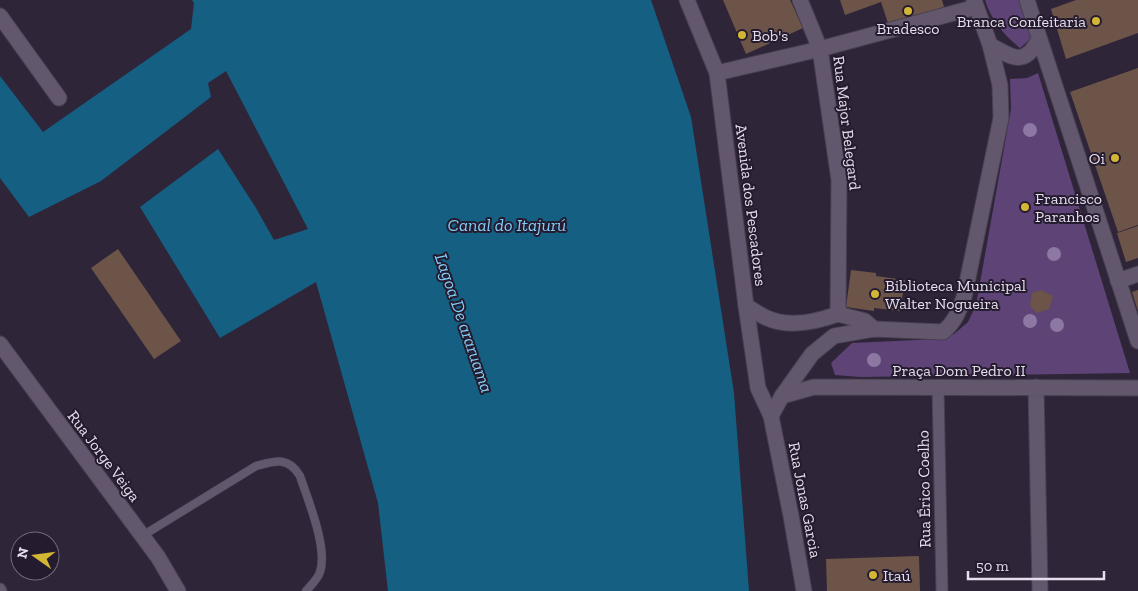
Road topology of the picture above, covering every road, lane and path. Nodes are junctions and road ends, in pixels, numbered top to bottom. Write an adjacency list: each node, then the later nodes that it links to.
1 (687, 0): 9 (street, Avenida dos Pescadores)
2 (800, 0): 8 (street, Rua Major Belegard)
3 (1027, 0): 6 (street)
4 (975, 3): 7 (street); 8 (street)
5 (0, 16): 10 (street)
6 (1039, 39): 7 (street); 12 (street)
7 (990, 45): 15 (street)
8 (820, 49): 9 (street); 14 (street, Rua Major Belegard)
9 (717, 73): 13 (street, Avenida dos Pescadores)
10 (58, 98)
11 (1138, 274): 12 (street)
12 (1118, 281): 16 (street)
13 (746, 306): 14 (street); 22 (street, Avenida dos Pescadores)
14 (838, 314): 15 (street)
15 (874, 329): 21 (street)
16 (1138, 341)
17 (0, 344): 23 (street, Rua Jorge Veiga)
18 (938, 387): 19 (street, Praça Dom Pedro II); 21 (street, Praça Dom Pedro II); 27 (street, Rua Érico Coelho)
19 (1036, 387): 20 (street, Praça Dom Pedro II); 28 (street)
20 (1138, 388)
21 (782, 396): 22 (street)
22 (771, 416): 26 (street, Rua Jonas Garcia)
23 (142, 536): 24 (street, Rua Jorge Veiga); 25 (lane)
24 (178, 591)
25 (306, 591)
26 (804, 591)
27 (942, 591)
28 (1040, 591)

